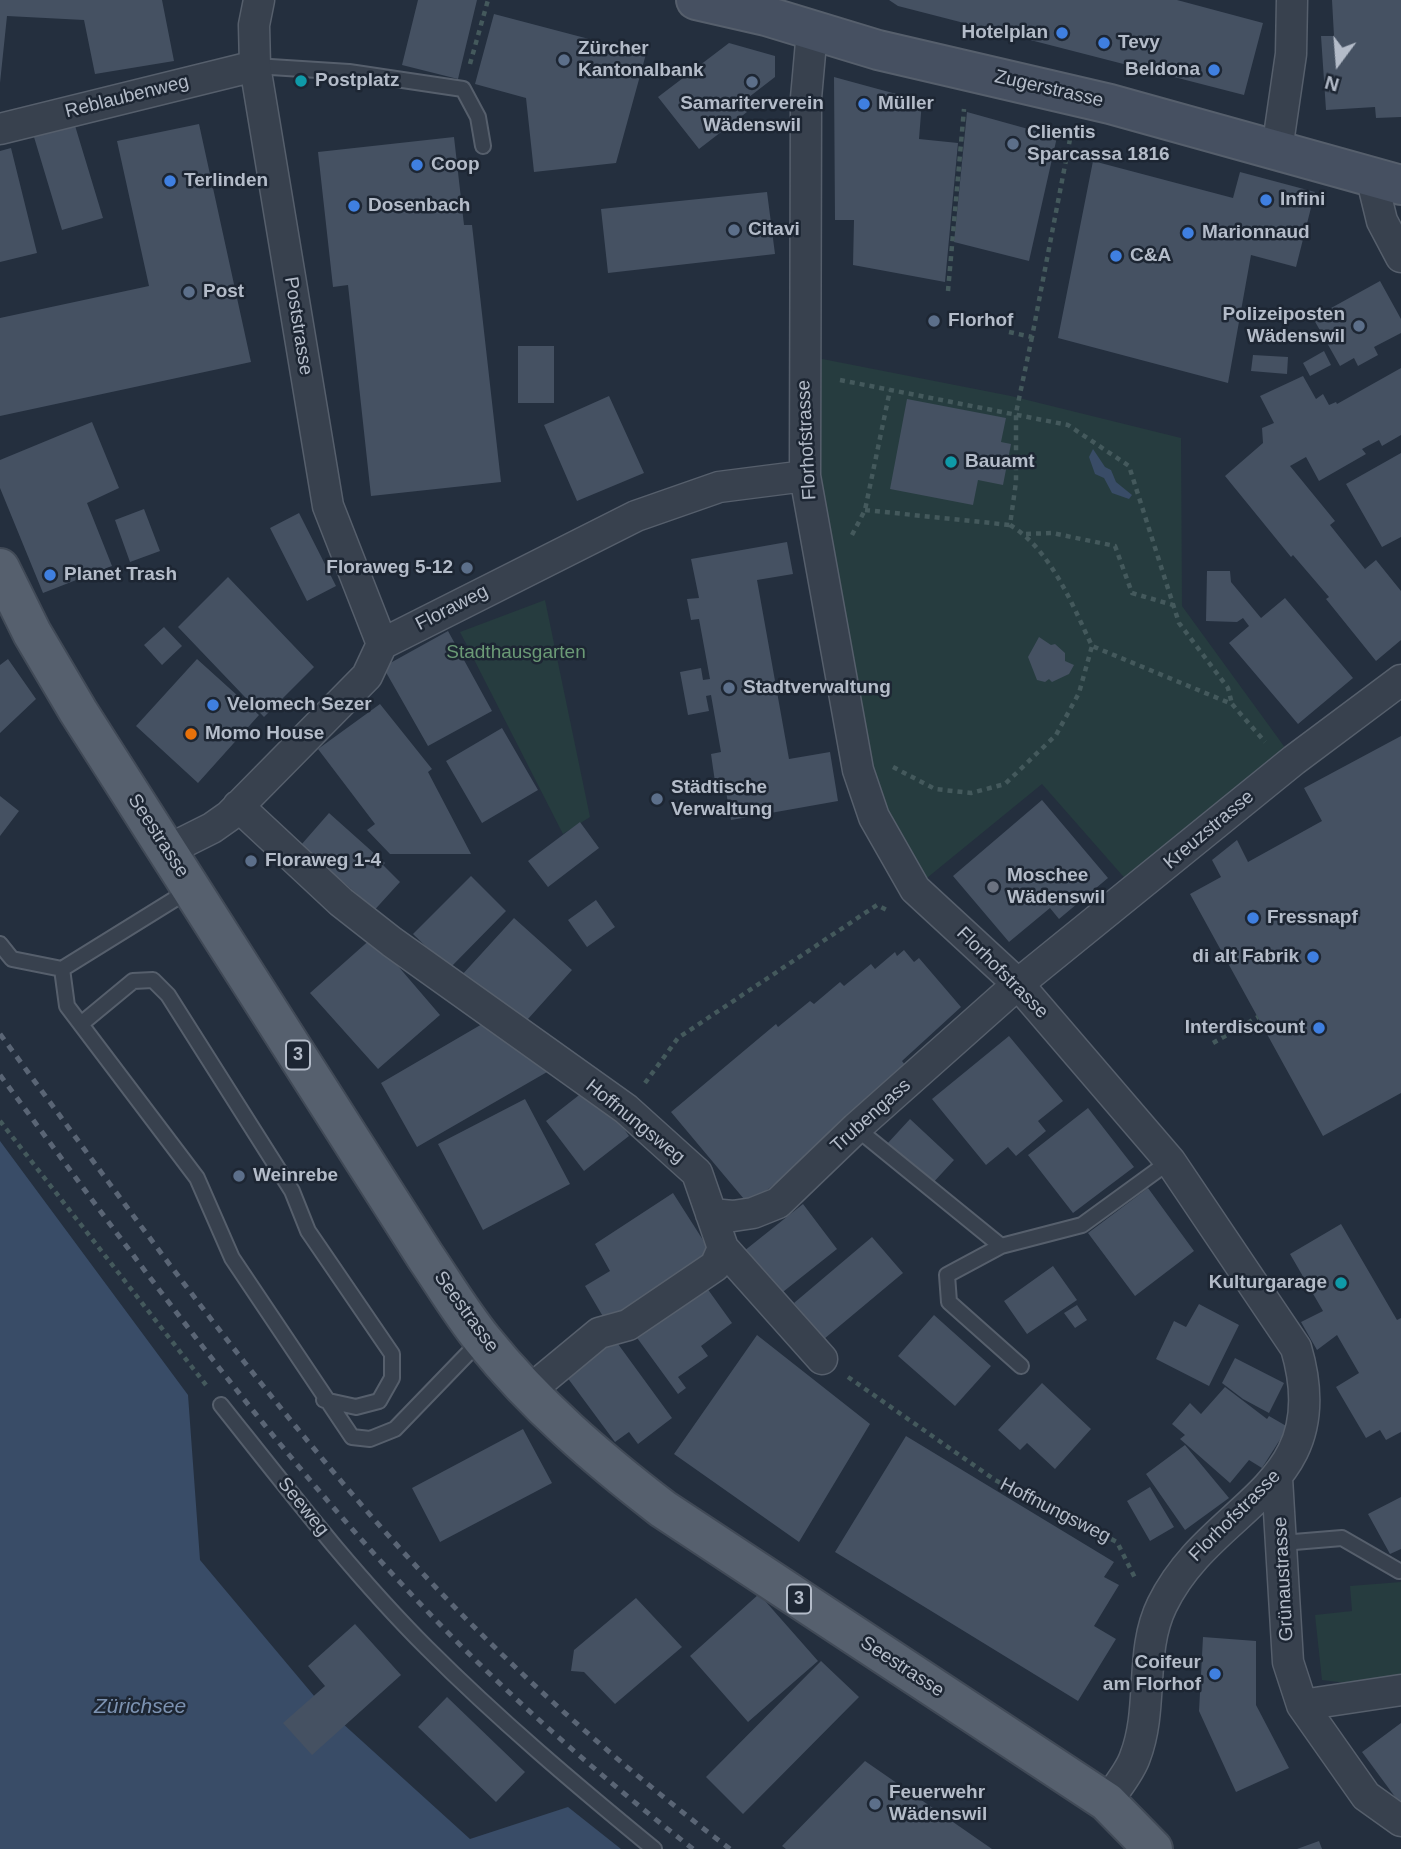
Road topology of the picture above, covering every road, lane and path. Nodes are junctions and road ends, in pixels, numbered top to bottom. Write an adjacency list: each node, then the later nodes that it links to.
1 (259, 0): 6 (street, Poststrasse)
2 (488, 0): 7 (path)
3 (696, 0): 5 (main road, Zugerstrasse)
4 (1292, 0): 12 (street)
5 (812, 32): 12 (main road, Zugerstrasse); 18 (street, Florhofstrasse)
6 (255, 66): 7 (lane); 9 (street, Reblaubenweg); 28 (street, Poststrasse)
7 (463, 89): 11 (lane)
8 (964, 102): 15 (path)
9 (0, 129)
10 (1071, 133): 17 (path)
11 (483, 146)
12 (1277, 150): 13 (main road, Zugerstrasse)
13 (1386, 180): 14 (street)
14 (1401, 257)
15 (948, 291)
16 (1009, 332): 17 (path)
17 (1032, 337): 20 (path)
18 (804, 373): 19 (path); 21 (street, Florhofstrasse)
19 (890, 390): 20 (path); 22 (path)
20 (1016, 413): 23 (path); 27 (path)
21 (805, 476): 25 (street, Florhofstrasse); 28 (street, Floraweg)
22 (864, 510): 23 (path); 25 (path)
23 (1010, 525): 24 (path)
24 (1025, 534): 27 (path); 29 (path)
25 (819, 560): 37 (street, Florhofstrasse)
26 (0, 568): 35 (main road, Seestrasse / 3)
27 (1174, 605): 31 (path)
28 (382, 644): 34 (street)
29 (1092, 646): 31 (path); 33 (path)
30 (1401, 680): 32 (street, Kreuzstrasse)
31 (1232, 704): 32 (path)
32 (1294, 760): 40 (street, Kreuzstrasse)
33 (885, 762)
34 (238, 806): 35 (street); 48 (street, Hoffnungsweg)
35 (168, 850): 36 (main road, Seestrasse / 3)
36 (192, 888): 39 (lane); 51 (main road, Seestrasse / 3)
37 (915, 889): 40 (street, Florhofstrasse); 44 (path)
38 (0, 944): 39 (lane)
39 (61, 969): 42 (lane)
40 (1018, 984): 46 (street, Trubengass); 47 (street, Florhofstrasse)
41 (1258, 1017): 43 (path)
42 (81, 1024): 55 (lane); 55 (lane)
43 (1213, 1043)
44 (660, 1062)
45 (0, 1121): 56 (path)
46 (856, 1128): 48 (street, Trubengass); 49 (lane)
47 (1170, 1161): 49 (lane); 57 (street, Florhofstrasse)
48 (711, 1214): 50 (street, Hoffnungsweg)
49 (1001, 1246): 53 (lane)
50 (723, 1248): 52 (street, Hoffnungsweg); 54 (street)
51 (482, 1339): 54 (main road, Seestrasse / 3); 55 (lane)
52 (822, 1359): 60 (path, Hoffnungsweg)
53 (1021, 1366)
54 (529, 1391): 63 (main road, Seestrasse / 3)
55 (324, 1400)
56 (221, 1405): 65 (lane, Seeweg)
57 (1277, 1478): 58 (street, Grünaustrasse); 63 (street, Florhofstrasse)
58 (1282, 1543): 59 (lane); 62 (street, Grünaustrasse)
59 (1399, 1571)
60 (1138, 1586)
61 (1401, 1690): 62 (street)
62 (1302, 1705): 64 (street, Grünaustrasse)
63 (1107, 1802): 66 (main road, Seestrasse / 3)
64 (1401, 1821)
65 (654, 1849)
66 (1153, 1849)

